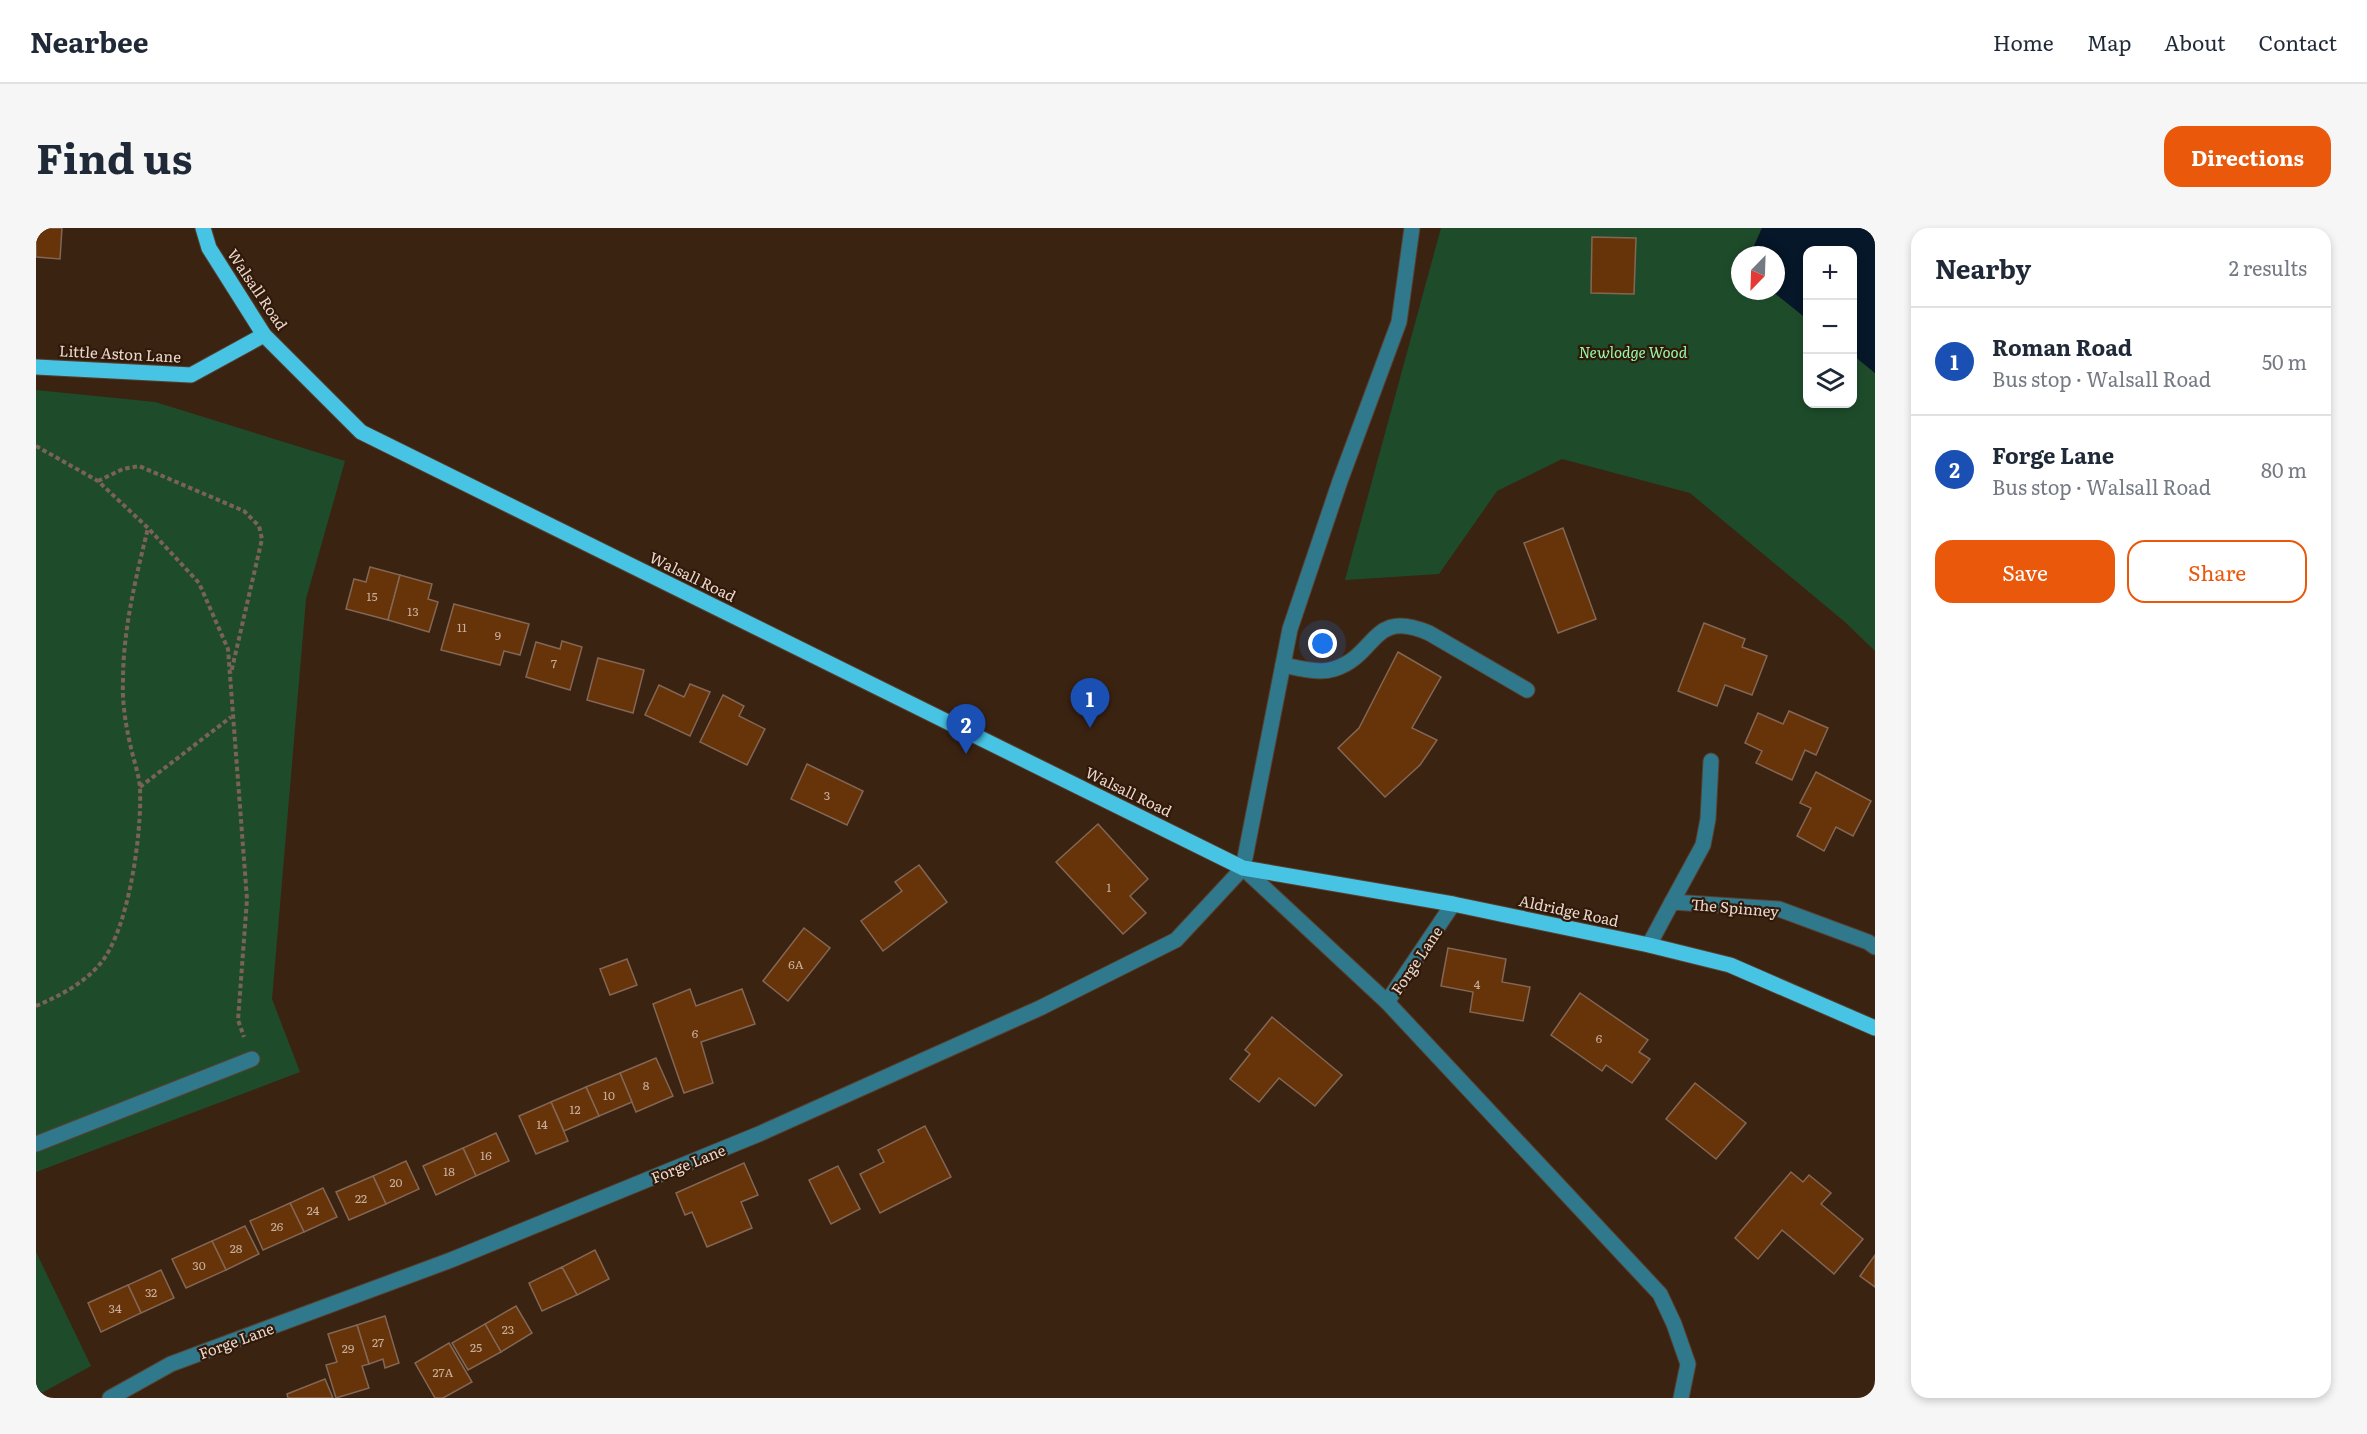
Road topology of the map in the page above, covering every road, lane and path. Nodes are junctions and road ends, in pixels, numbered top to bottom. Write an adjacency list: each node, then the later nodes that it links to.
1 (203, 228): 3 (main road, Walsall Road)
2 (1412, 228): 8 (street)
3 (264, 335): 4 (main road, Little Aston Lane); 14 (main road, Walsall Road)
4 (36, 367)
5 (36, 446): 6 (path)
6 (98, 481): 7 (path); 9 (path)
7 (148, 528): 9 (path); 13 (path)
8 (1283, 665): 10 (street); 14 (street)
9 (230, 680): 11 (path)
10 (1527, 690)
11 (232, 717): 13 (path); 22 (path)
12 (1711, 761): 15 (street)
13 (140, 787): 20 (path)
14 (1243, 868): 16 (main road, Aldridge Road); 19 (street, Forge Lane); 24 (street, Forge Lane)
15 (1672, 902): 17 (street, The Spinney); 18 (street, The Spinney)
16 (1453, 904): 17 (main road, Aldridge Road); 19 (street, Forge Lane)
17 (1649, 945): 21 (main road, Aldridge Road)
18 (1875, 947)
19 (1388, 1002): 25 (street)
20 (36, 1006)
21 (1875, 1028)
22 (252, 1059): 23 (street)
23 (36, 1144)
24 (110, 1398)
25 (1681, 1398)

